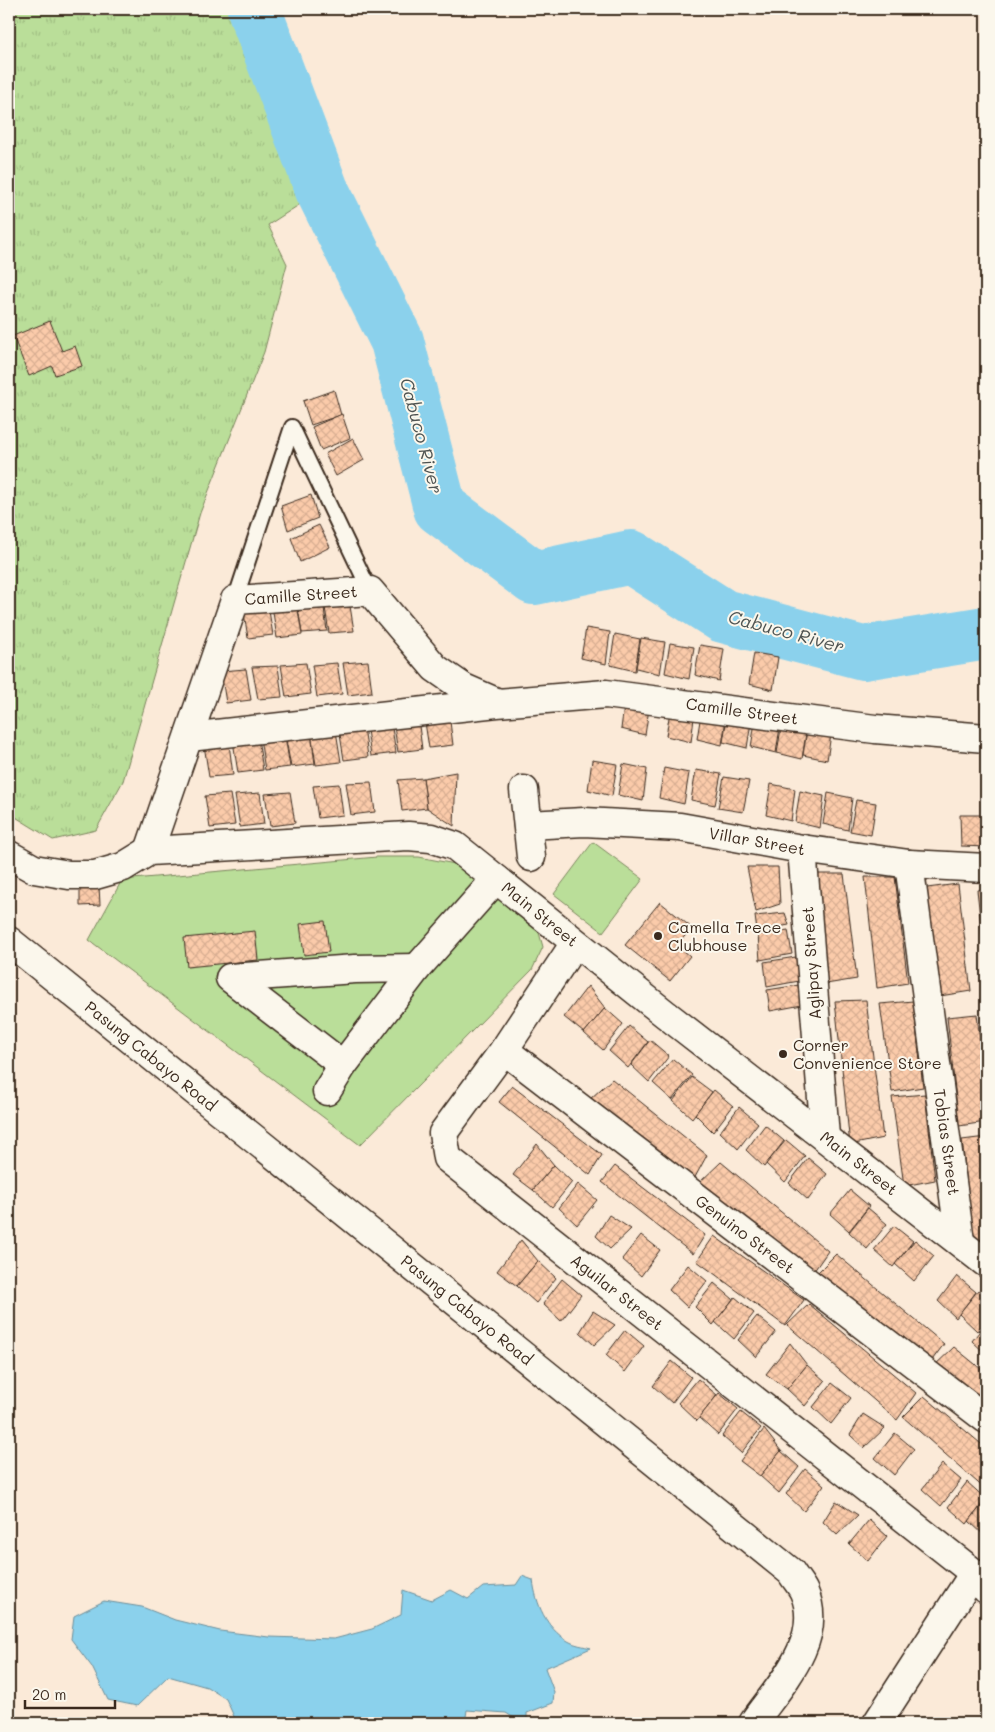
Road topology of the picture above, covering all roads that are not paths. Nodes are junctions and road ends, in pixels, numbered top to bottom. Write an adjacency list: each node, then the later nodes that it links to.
1 (370, 591): 2 (street, Camille Street); 2 (lane); 3 (street, Camille Street)
2 (235, 600): 4 (street, Camille Street)
3 (497, 703): 4 (street, Camille Street); 5 (street, Camille Street)
4 (189, 737): 9 (street, Camille Street)
5 (986, 738)
6 (524, 790): 7 (street)
7 (528, 825): 8 (street, Villar Street); 11 (street)
8 (802, 849): 12 (street, Villar Street); 21 (street, Aglipay Street)
9 (149, 851): 10 (street, Main Street); 14 (street, Main Street)
10 (9, 855)
11 (531, 857)
12 (909, 864): 13 (street, Villar Street); 22 (street, Tobias Street)
13 (986, 868)
14 (496, 879): 16 (street, Main Street); 17 (street)
15 (9, 941): 26 (street, Pasung Cabayo Road)
16 (575, 943): 18 (street, Aguilar Street); 21 (street, Main Street)
17 (418, 968): 19 (street); 19 (street)
18 (504, 1050): 24 (street, Genuino Street); 25 (street, Aguilar Street)
19 (343, 1065): 20 (street)
20 (327, 1092)
21 (825, 1136): 22 (street, Main Street)
22 (960, 1241): 23 (street, Main Street)
23 (986, 1263)
24 (986, 1419)
25 (980, 1581): 27 (street)
26 (753, 1723)
27 (877, 1723)

